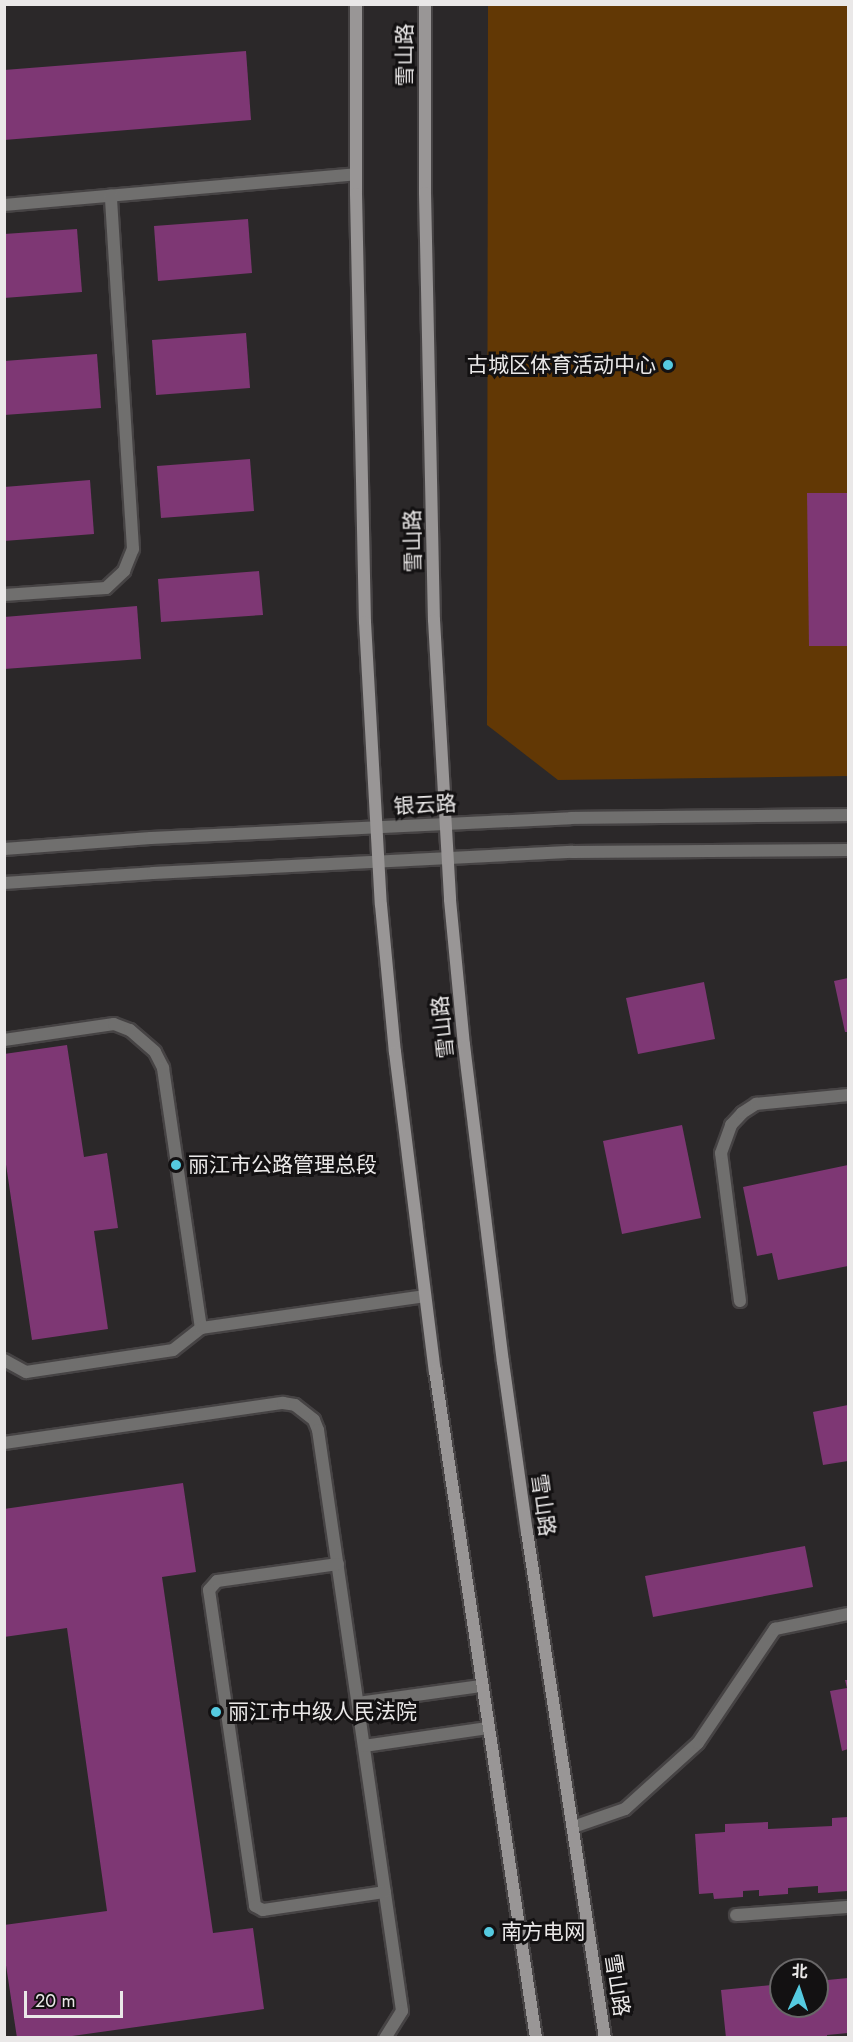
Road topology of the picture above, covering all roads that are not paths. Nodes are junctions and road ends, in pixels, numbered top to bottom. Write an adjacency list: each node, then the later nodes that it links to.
1 (356, 4): 3 (main road)
2 (425, 4): 8 (main road, 雪山路)
3 (356, 174): 4 (street); 9 (main road)
4 (111, 195): 5 (street); 6 (street)
5 (4, 205)
6 (4, 595)
7 (849, 815): 8 (street, 银云路)
8 (445, 824): 9 (street, 银云路); 12 (main road, 雪山路)
9 (376, 827): 10 (street, 银云路); 13 (main road)
10 (4, 849)
11 (849, 850): 12 (street)
12 (447, 858): 13 (street); 28 (main road, 雪山路)
13 (378, 862): 14 (street); 17 (main road)
14 (4, 883)
15 (4, 1040): 19 (street)
16 (849, 1095): 18 (street)
17 (425, 1296): 19 (street); 24 (main road)
18 (740, 1301)
19 (201, 1328): 20 (street)
20 (4, 1360)
21 (4, 1443): 22 (street)
22 (338, 1564): 25 (street); 29 (street)
23 (849, 1614): 28 (street)
24 (481, 1686): 25 (street); 26 (main road)
25 (358, 1703): 27 (street)
26 (488, 1728): 27 (street); 33 (main road)
27 (364, 1746): 29 (street)
28 (573, 1827): 34 (main road, 雪山路)
29 (385, 1892): 32 (street)
30 (849, 1907): 31 (street)
31 (736, 1915)
32 (385, 2037)
33 (536, 2037)
34 (605, 2037)

